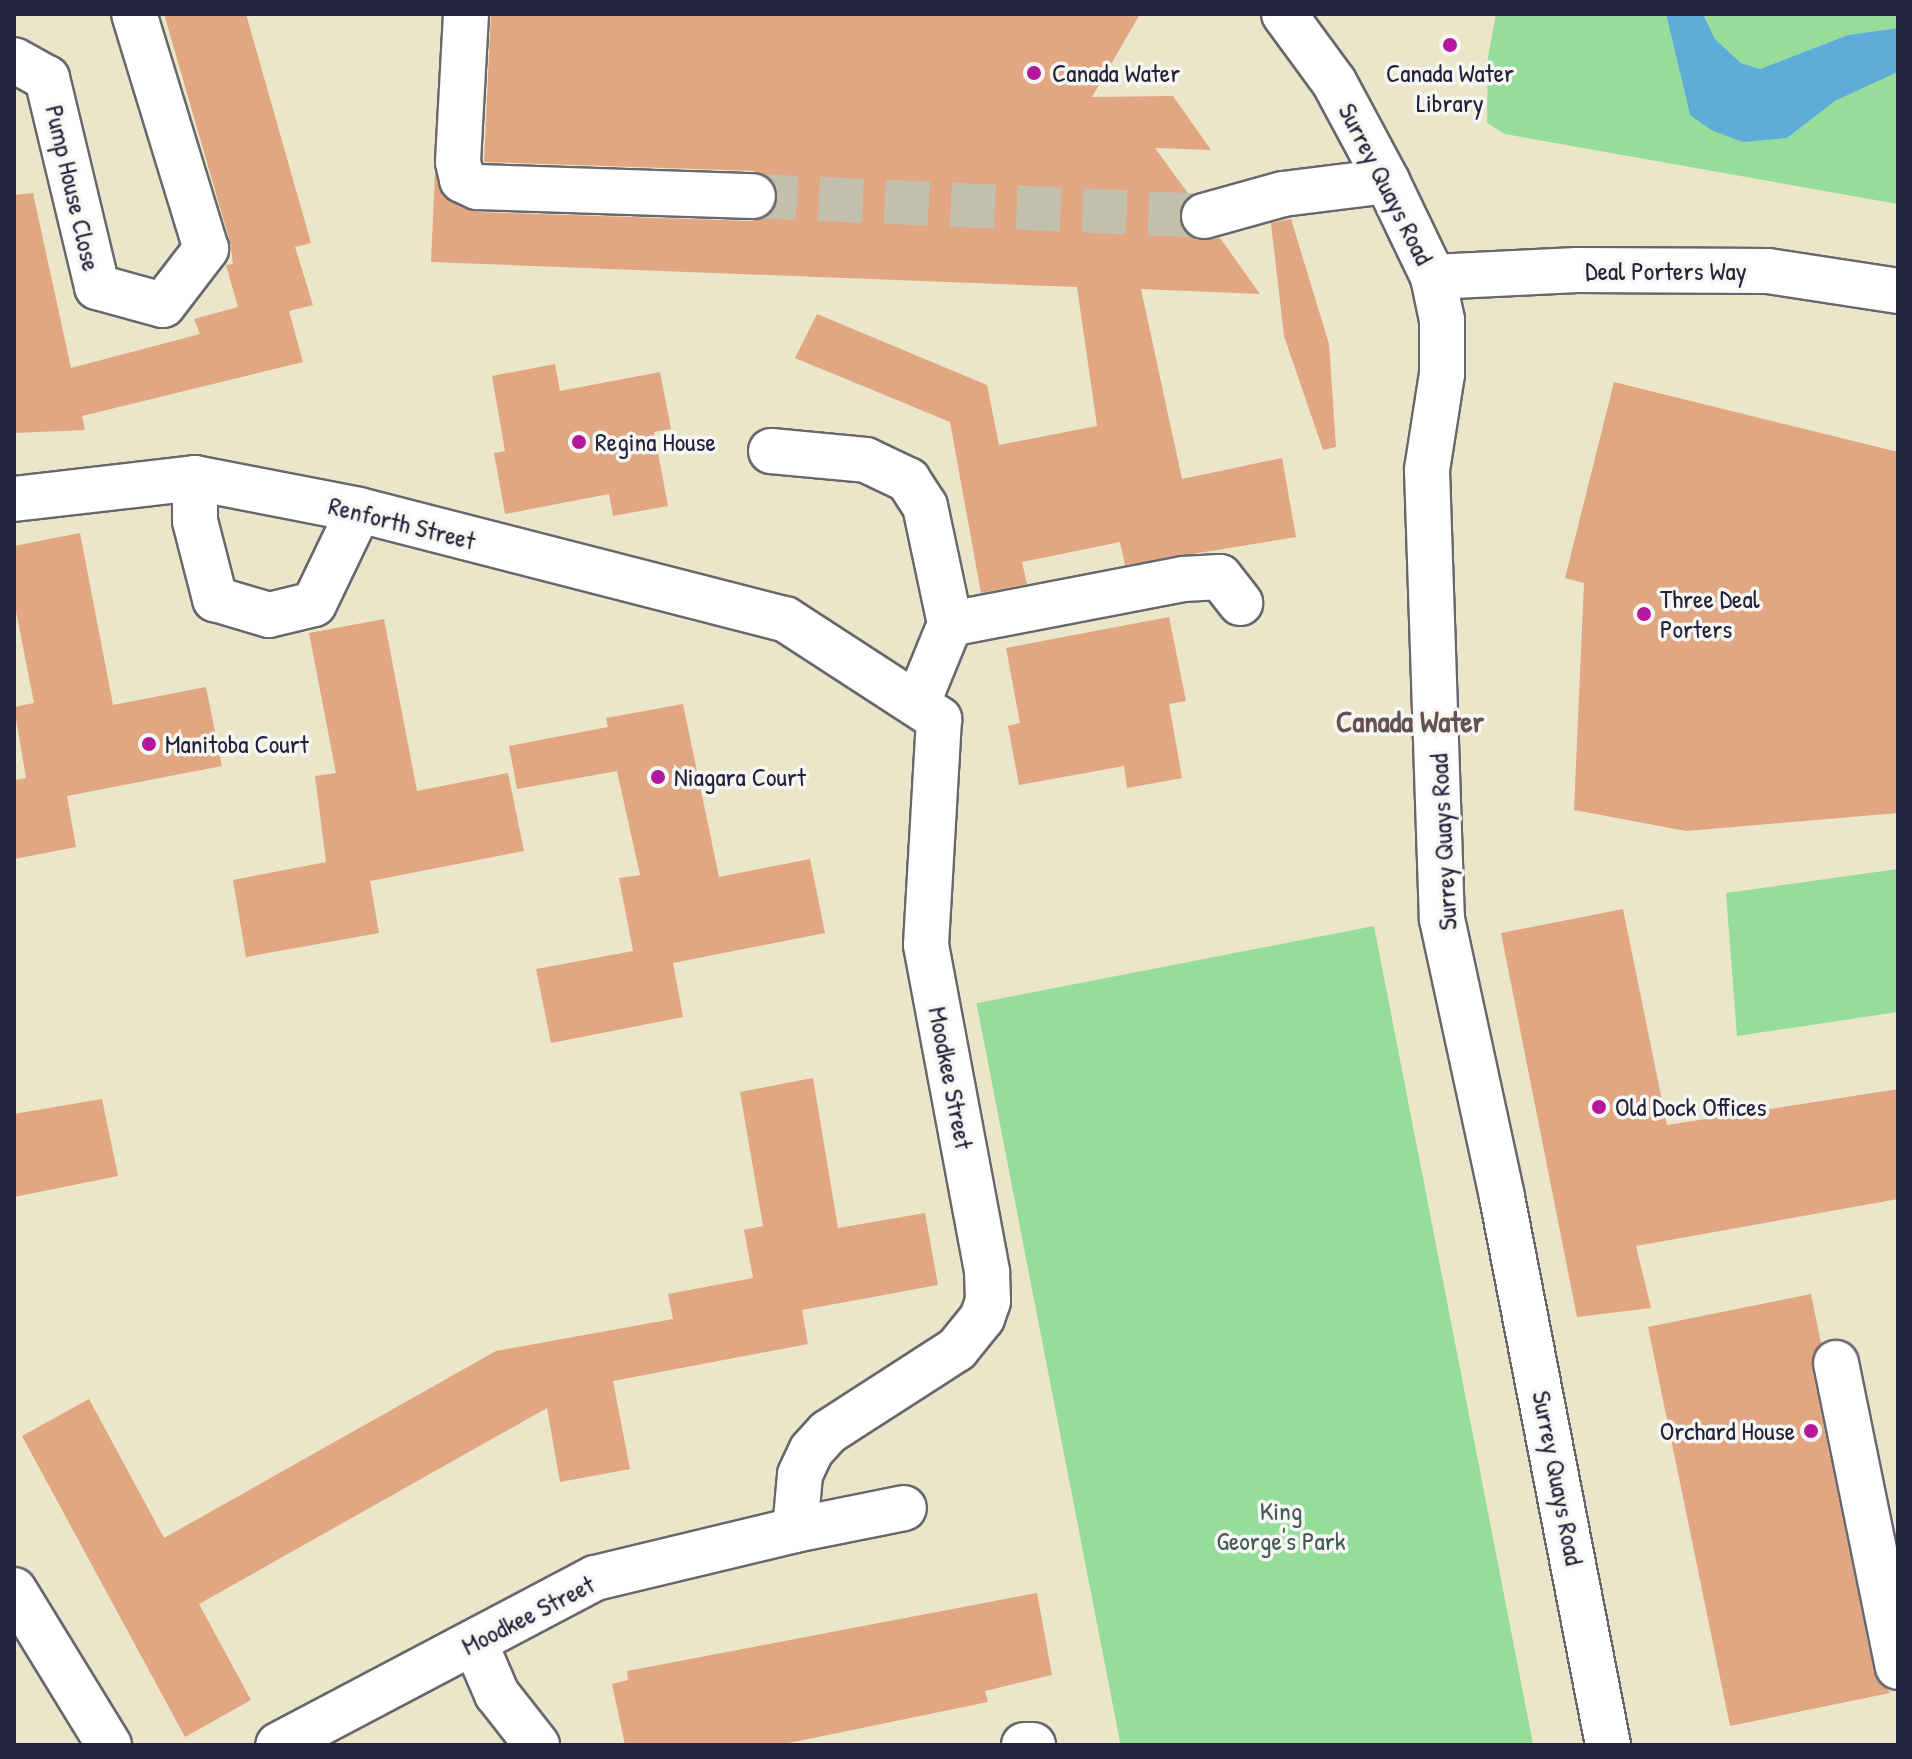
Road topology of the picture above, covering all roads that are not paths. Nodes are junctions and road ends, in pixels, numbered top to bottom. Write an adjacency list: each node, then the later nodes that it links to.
1 (134, 14): 4 (street, Pump House Close)
2 (466, 14): 6 (street)
3 (1284, 14): 5 (street, Surrey Quays Road)
4 (14, 60)
5 (1387, 181): 7 (street); 8 (street, Surrey Quays Road)
6 (753, 196)
7 (1204, 216)
8 (1433, 277): 9 (street, Deal Porters Way); 29 (street, Surrey Quays Road)
9 (1898, 291)
10 (771, 451): 16 (street)
11 (195, 478): 12 (street, Renforth Street); 13 (street, Renforth Street); 13 (street)
12 (14, 499)
13 (359, 510): 15 (street, Renforth Street)
14 (1240, 603): 16 (street)
15 (785, 619): 17 (street, Moodkee Street)
16 (950, 624): 17 (street)
17 (917, 705): 20 (street, Moodkee Street)
18 (1836, 1363): 23 (street)
19 (904, 1508): 20 (street, Moodkee Street)
20 (795, 1530): 22 (street, Moodkee Street)
21 (21, 1614): 24 (street)
22 (475, 1643): 25 (street, Moodkee Street); 26 (street)
23 (1898, 1667)
24 (109, 1745)
25 (278, 1745)
26 (537, 1745)
27 (1024, 1745): 28 (street)
28 (1033, 1745)
29 (1608, 1745)

